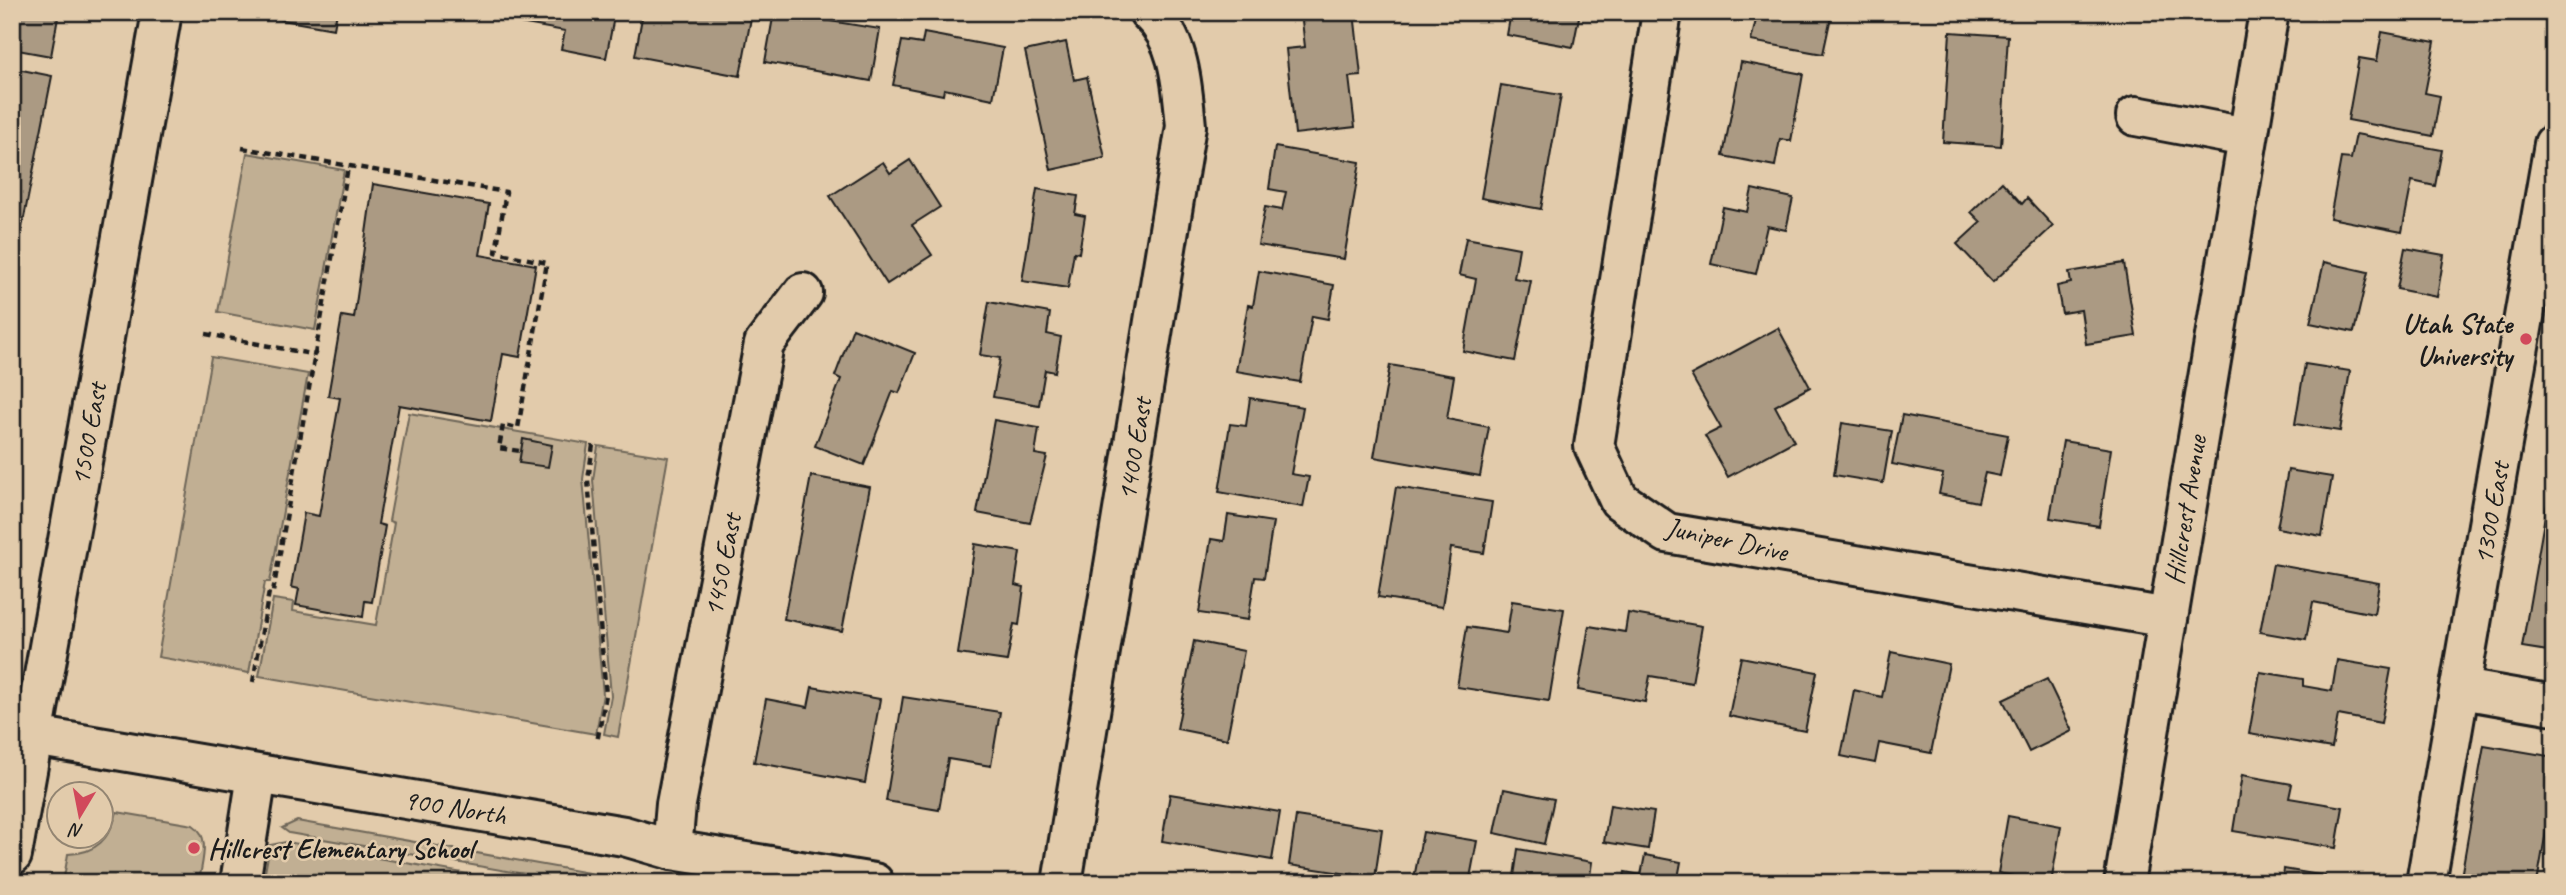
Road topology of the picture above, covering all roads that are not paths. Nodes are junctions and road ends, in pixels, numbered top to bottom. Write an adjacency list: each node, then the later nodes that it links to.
1 (162, 12): 12 (street, 1500 East)
2 (1662, 12): 9 (street, Juniper Drive)
3 (2269, 12): 6 (street, Hillcrest Avenue)
4 (1153, 16): 19 (street, 1400 East)
5 (2136, 116): 6 (street)
6 (2246, 137): 9 (street, Hillcrest Avenue)
7 (2554, 144): 10 (street, 1300 East)
8 (803, 293): 14 (street, 1450 East)
9 (2168, 618): 20 (street, Hillcrest Avenue)
10 (2462, 689): 11 (street); 21 (street, 1300 East)
11 (2554, 705)
12 (34, 736): 13 (street, 900 North); 15 (street, 1500 East)
13 (257, 775): 14 (street, 900 North); 17 (street)
14 (672, 850): 16 (street, 900 North)
15 (12, 855)
16 (725, 871): 18 (street, 900 North)
17 (240, 883)
18 (874, 883)
19 (1062, 883)
20 (2124, 883)
21 (2426, 883)

